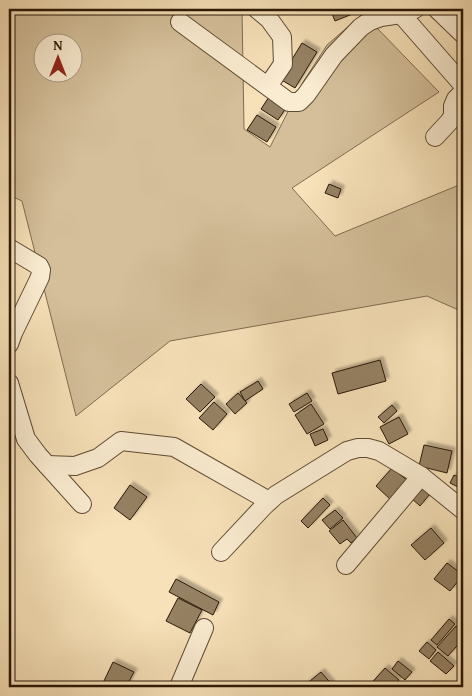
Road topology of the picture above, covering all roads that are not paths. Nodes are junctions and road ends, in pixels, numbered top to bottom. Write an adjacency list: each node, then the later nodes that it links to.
1 (257, 9): 7 (street)
2 (437, 9): 5 (street)
3 (404, 10): 6 (street); 7 (street)
4 (180, 22): 7 (street)
5 (463, 34)
6 (463, 84)
7 (268, 86)
8 (463, 92): 9 (street)
9 (435, 137)
10 (9, 248): 11 (street)
11 (9, 344)
12 (9, 384): 13 (street)
13 (47, 465): 15 (street); 16 (street)
14 (421, 476): 15 (street); 17 (street); 19 (street)
15 (269, 502): 18 (street)
16 (82, 504)
17 (463, 510)
18 (222, 552)
19 (346, 564)
20 (204, 628): 21 (street)
21 (179, 687)

